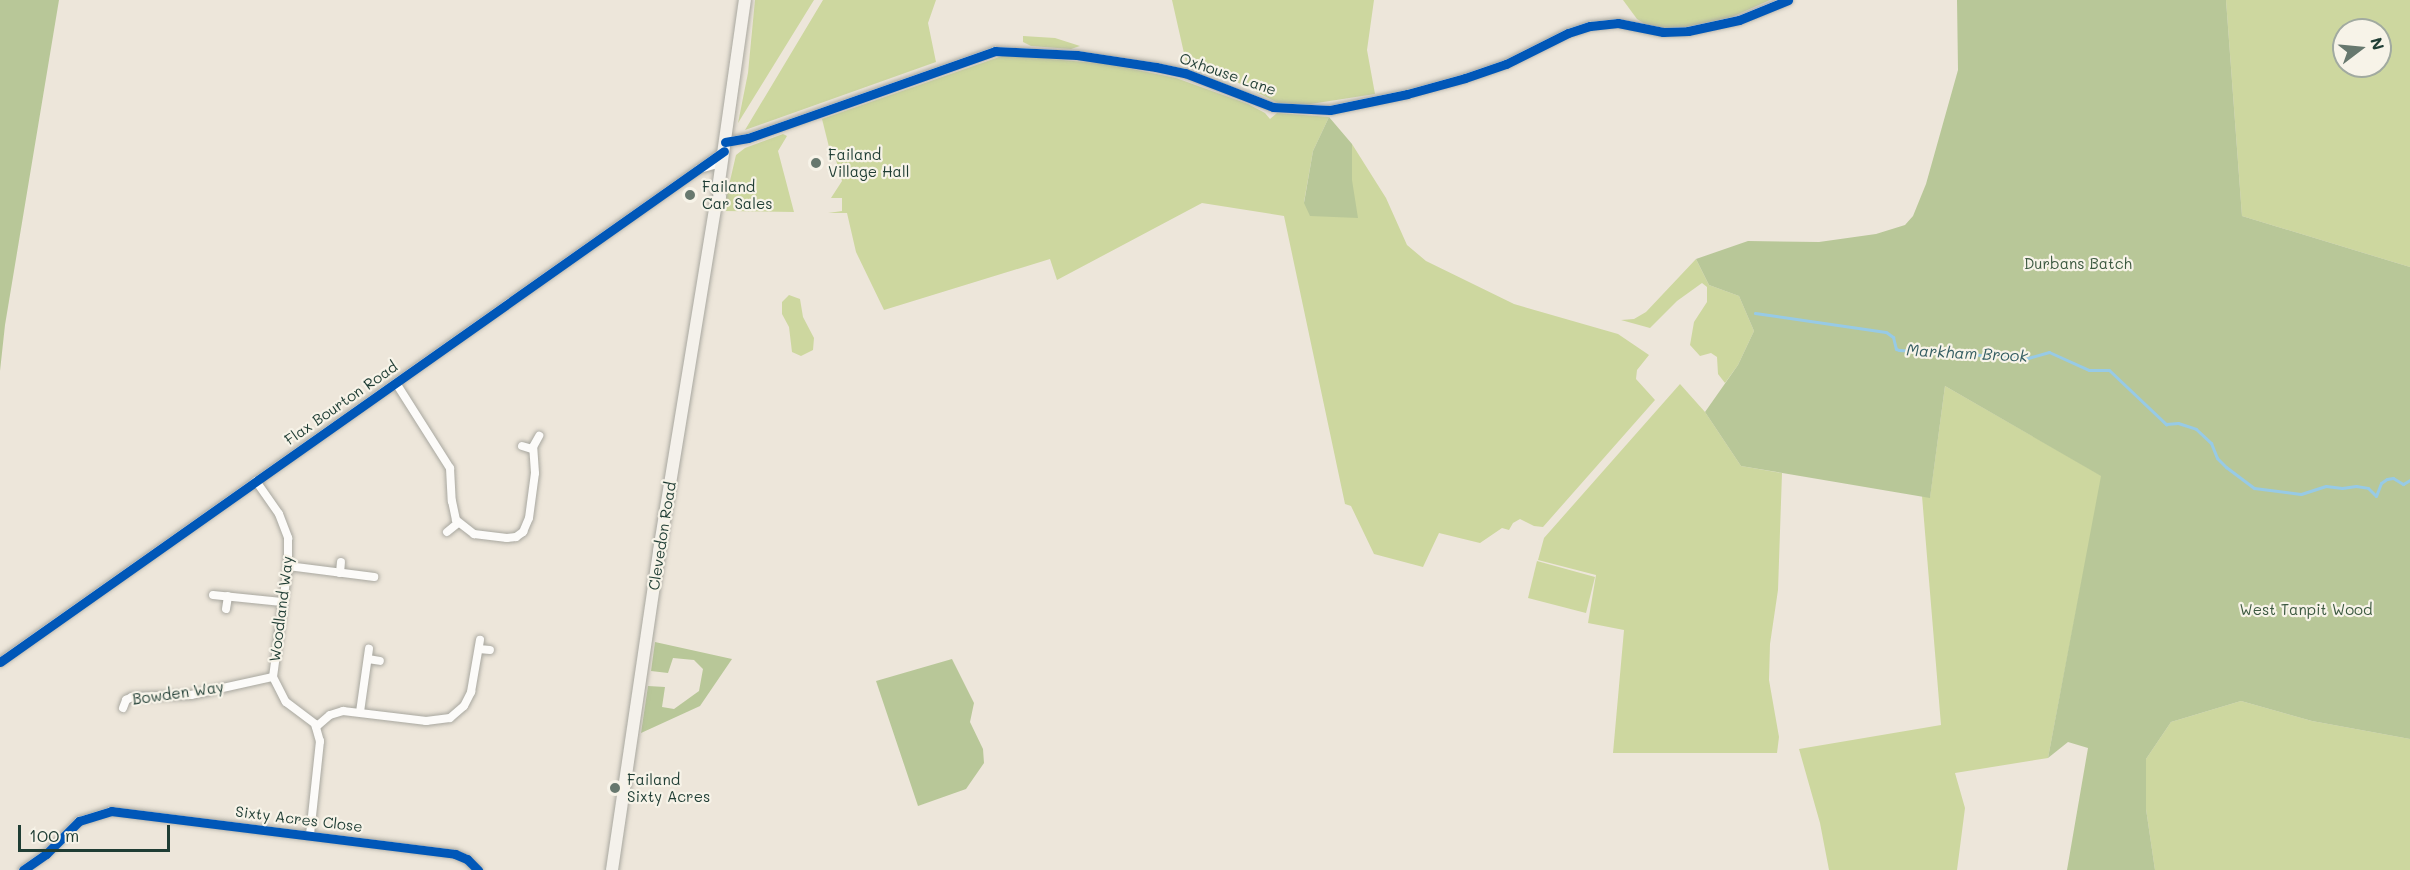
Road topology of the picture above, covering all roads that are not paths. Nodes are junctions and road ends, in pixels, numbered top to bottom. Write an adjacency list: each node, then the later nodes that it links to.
1 (744, 0): 3 (main road, Clevedon Road)
2 (1788, 0): 3 (street, Oxhouse Lane)
3 (724, 152): 4 (street, Flax Bourton Road); 31 (main road, Clevedon Road)
4 (396, 383): 8 (street, Flax Bourton Road); 9 (street)
5 (539, 436): 7 (street)
6 (522, 446): 7 (street)
7 (532, 449): 9 (street)
8 (256, 481): 12 (street, Woodland Way); 23 (street, Flax Bourton Road)
9 (458, 523): 10 (street)
10 (447, 532)
11 (341, 562): 13 (street)
12 (288, 566): 13 (street); 17 (street, Woodland Way)
13 (340, 573): 14 (street)
14 (374, 577)
15 (213, 595): 16 (street)
16 (228, 596): 17 (street); 18 (street)
17 (282, 602): 24 (street, Woodland Way)
18 (226, 609)
19 (369, 650): 21 (street)
20 (490, 650): 26 (street)
21 (368, 659): 22 (street); 26 (street)
22 (380, 661)
23 (0, 662)
24 (273, 676): 25 (street, Bowden Way); 27 (street, Woodland Way)
25 (123, 708)
26 (360, 712): 27 (street)
27 (316, 727): 28 (street)
28 (310, 836): 29 (street, Sixty Acres Close); 30 (street, Sixty Acres Close)
29 (22, 870)
30 (478, 870)
31 (612, 870)

